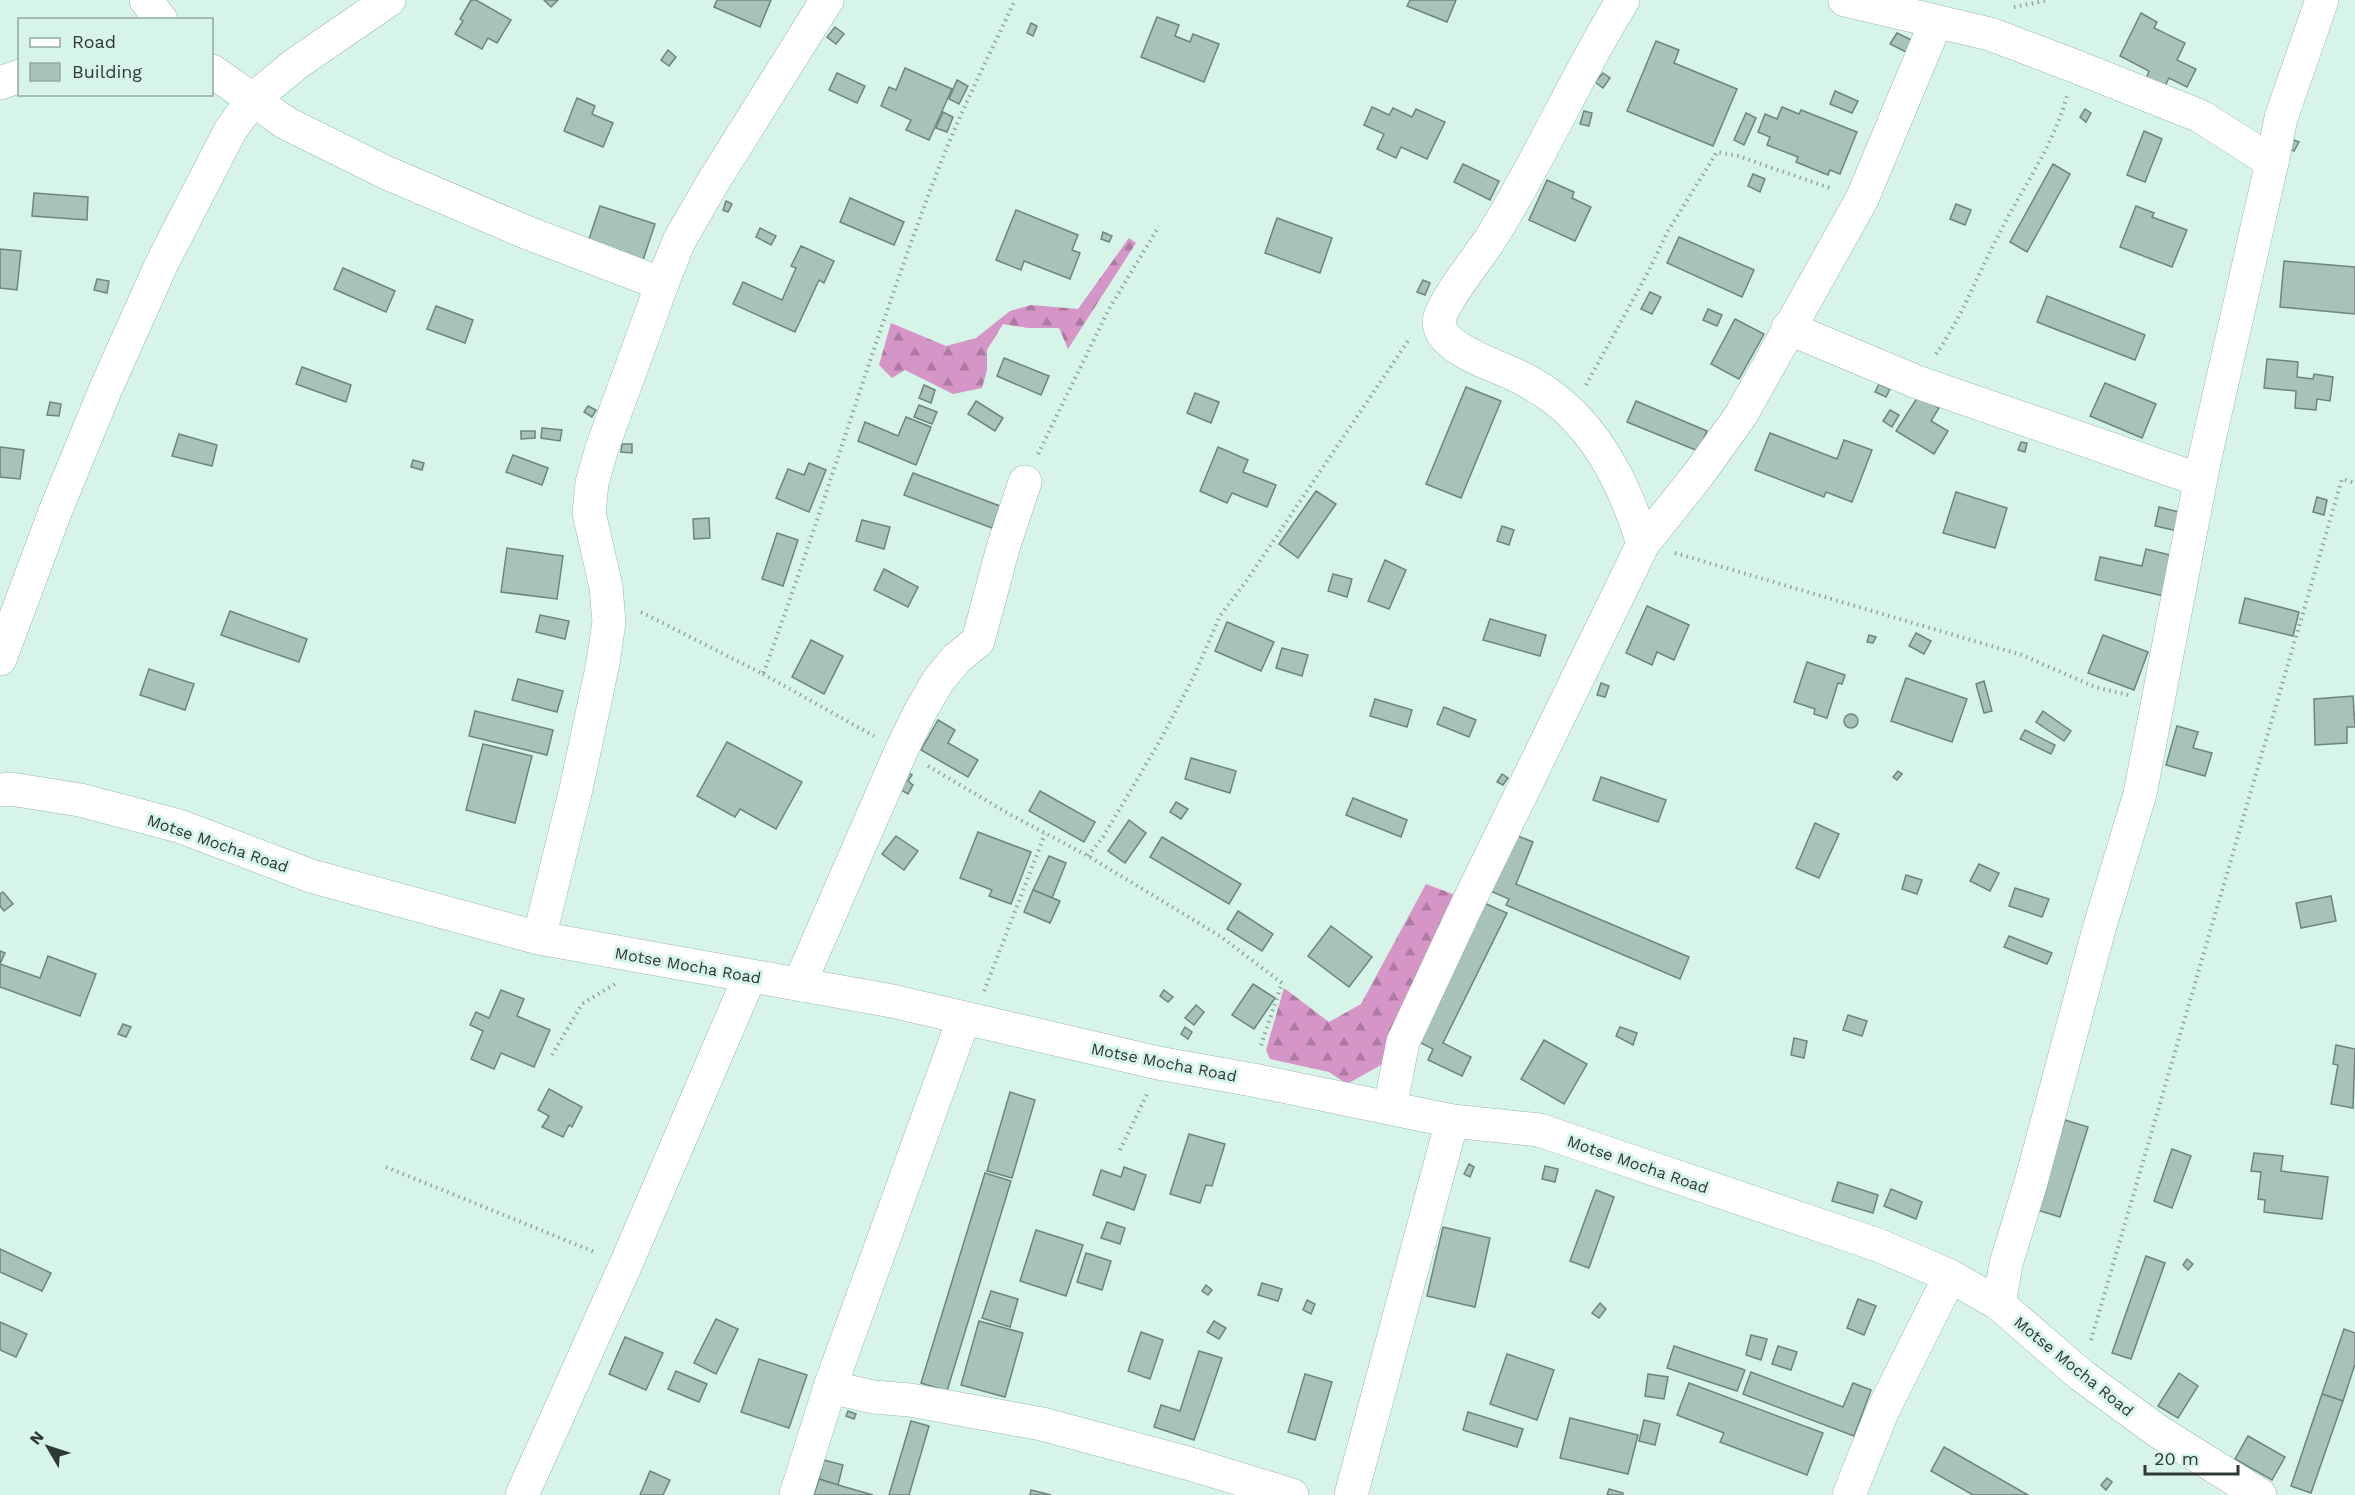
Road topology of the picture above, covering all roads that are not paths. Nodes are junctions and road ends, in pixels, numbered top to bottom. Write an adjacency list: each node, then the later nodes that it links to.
1 (146, 0): 7 (street)
2 (389, 0): 12 (street)
3 (827, 0): 14 (street)
4 (1623, 0): 18 (street)
5 (1845, 0): 8 (street)
6 (2322, 0): 13 (street)
7 (160, 18)
8 (1936, 22): 13 (street); 15 (street)
9 (213, 72): 12 (street)
10 (18, 77): 11 (street)
11 (0, 83)
12 (252, 100): 14 (street); 19 (street)
13 (2272, 162): 16 (street)
14 (662, 284): 21 (street)
15 (1788, 328): 16 (street); 18 (street)
16 (2200, 480): 28 (street)
17 (1025, 482): 23 (street)
18 (1643, 544): 25 (street)
19 (0, 659)
20 (0, 790): 21 (street, Motse Mocha Road)
21 (539, 938): 22 (street, Motse Mocha Road)
22 (750, 976): 23 (street, Motse Mocha Road); 30 (street)
23 (801, 985): 24 (street, Motse Mocha Road)
24 (969, 1019): 25 (street, Motse Mocha Road); 29 (street)
25 (1390, 1107): 26 (street, Motse Mocha Road)
26 (1452, 1121): 27 (street, Motse Mocha Road); 33 (street)
27 (1950, 1276): 28 (street, Motse Mocha Road); 34 (street)
28 (1999, 1304): 35 (street, Motse Mocha Road)
29 (830, 1387): 31 (street); 32 (street)
30 (522, 1495)
31 (796, 1495)
32 (1292, 1495)
33 (1351, 1495)
34 (1849, 1495)
35 (2260, 1495)

